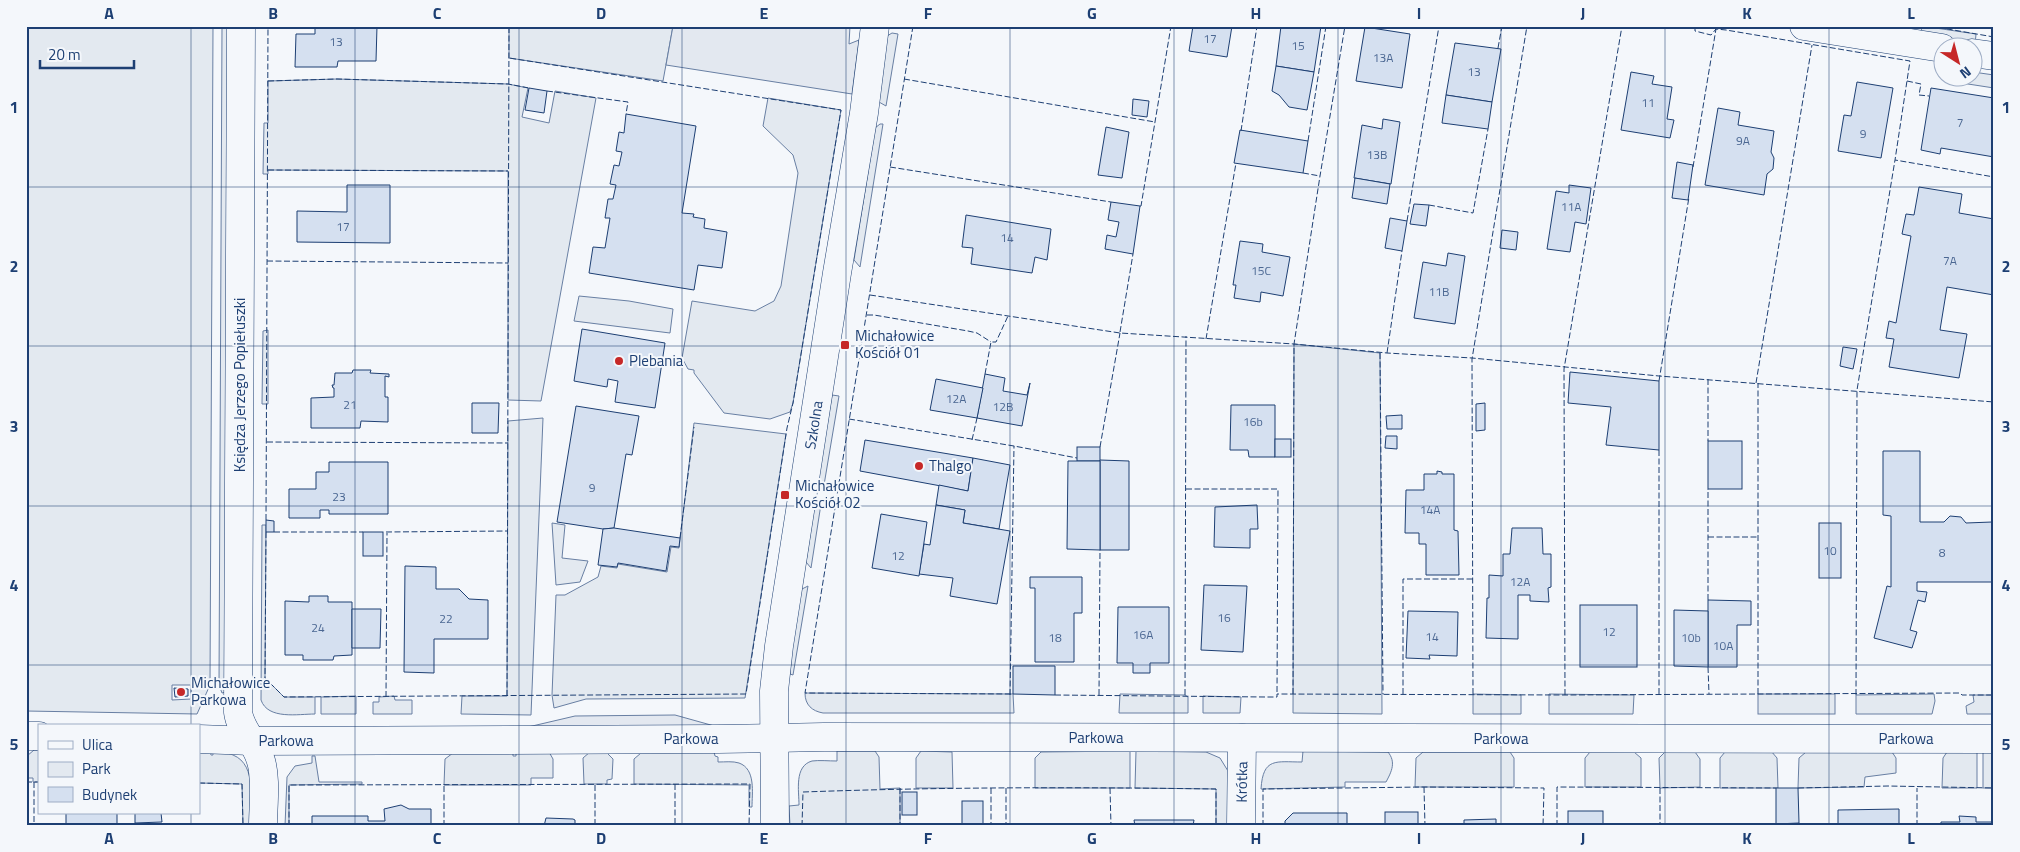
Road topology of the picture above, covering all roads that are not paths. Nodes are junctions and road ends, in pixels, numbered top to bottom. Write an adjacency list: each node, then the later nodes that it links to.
1 (241, 26): 9 (street, Księdza Jerzego Popiełuszki)
2 (875, 26): 5 (street, Szkolna)
3 (1804, 26): 4 (street)
4 (1932, 46)
5 (775, 738): 6 (street, Parkowa); 9 (street, Parkowa); 11 (street, Szkolna)
6 (1242, 738): 8 (street, Parkowa); 12 (street, Krótka)
7 (200, 739): 9 (street, Parkowa)
8 (1994, 739)
9 (252, 741): 10 (street, Księdza Jerzego Popiełuszki)
10 (263, 826)
11 (776, 826)
12 (1241, 826)

